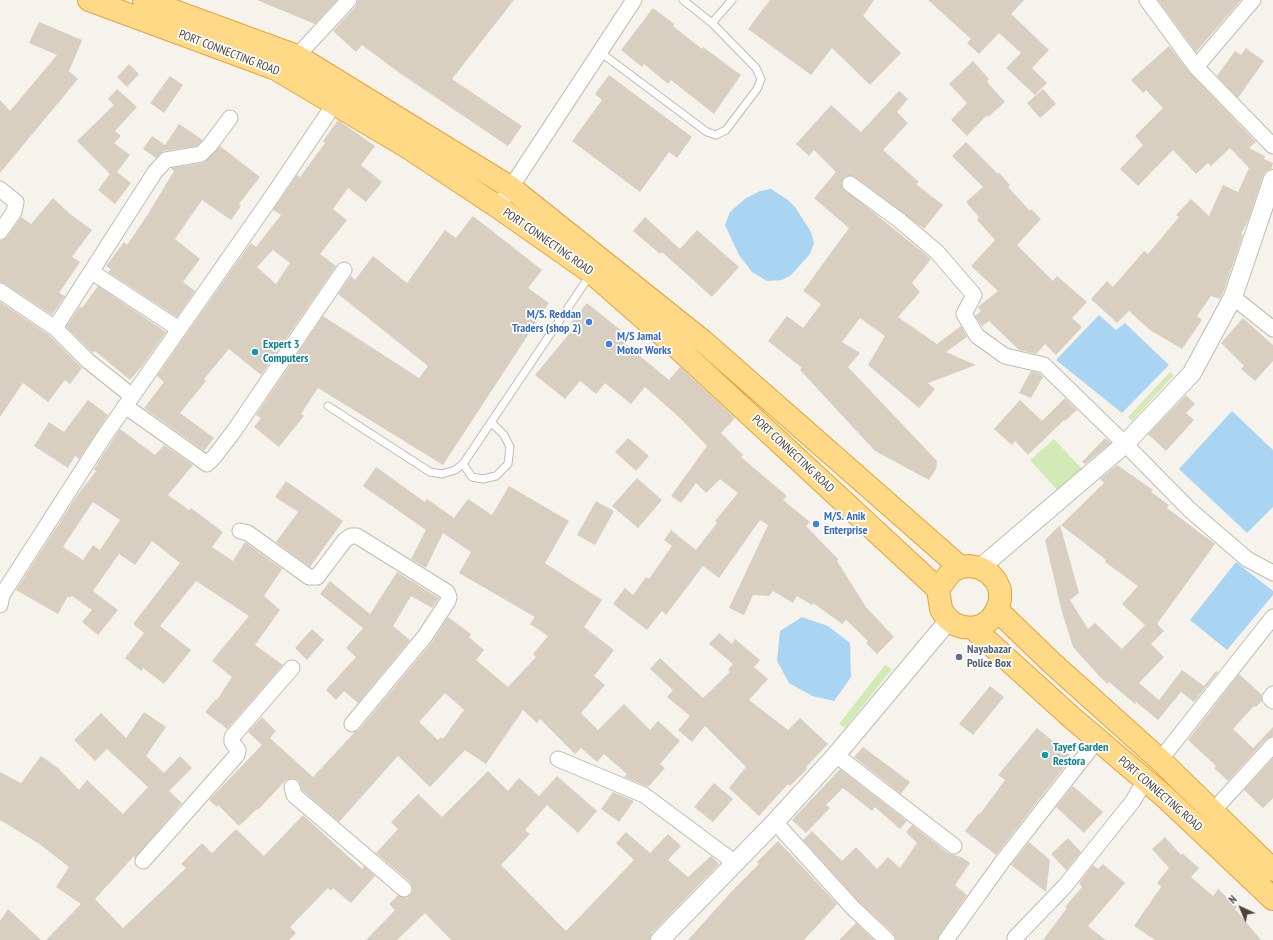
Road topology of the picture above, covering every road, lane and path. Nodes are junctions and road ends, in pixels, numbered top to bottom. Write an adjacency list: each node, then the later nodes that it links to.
1 (89, 0): 13 (highway, PORT CONNECTING ROAD)
2 (144, 0): 11 (highway, PORT CONNECTING ROAD)
3 (348, 0): 11 (street)
4 (634, 0): 10 (street)
5 (682, 0): 9 (lane)
6 (732, 0): 9 (lane)
7 (1147, 0): 12 (street)
8 (1253, 0): 12 (street)
9 (712, 23): 10 (lane)
10 (600, 52): 18 (street)
11 (297, 56): 18 (highway, PORT CONNECTING ROAD)
12 (1196, 67): 15 (street)
13 (335, 103): 20 (highway, PORT CONNECTING ROAD); 28 (street)
14 (230, 118): 23 (street)
15 (1273, 146)
16 (1273, 180): 26 (street)
17 (850, 184): 33 (street)
18 (510, 187): 20 (street); 36 (highway, PORT CONNECTING ROAD)
19 (0, 189): 21 (street)
20 (498, 207): 24 (highway, PORT CONNECTING ROAD)
21 (0, 232)
22 (344, 270): 30 (street)
23 (92, 272): 27 (street); 28 (street)
24 (592, 273): 32 (lane); 38 (highway, PORT CONNECTING ROAD)
25 (0, 291): 27 (street)
26 (1233, 297): 29 (street); 33 (street)
27 (55, 328): 30 (street)
28 (179, 329): 30 (street)
29 (1273, 329)
30 (129, 401): 39 (street)
31 (328, 406): 34 (lane)
32 (491, 422): 34 (lane); 34 (lane)
33 (1126, 444): 36 (street); 37 (street)
34 (463, 464)
35 (240, 531): 47 (street)
36 (970, 568): 38 (highway); 40 (highway)
37 (1273, 573)
38 (938, 589): 42 (highway)
39 (0, 605)
40 (997, 610): 43 (highway); 52 (highway, PORT CONNECTING ROAD)
41 (1273, 617): 52 (street)
42 (949, 620): 43 (highway); 50 (street)
43 (973, 628): 48 (highway, PORT CONNECTING ROAD)
44 (292, 668): 58 (street)
45 (1273, 694): 46 (street)
46 (1273, 701)
47 (352, 724)
48 (1098, 739): 53 (highway, PORT CONNECTING ROAD); 66 (street)
49 (1273, 745): 55 (street)
50 (836, 755): 56 (street); 57 (street)
51 (558, 759): 59 (street)
52 (1160, 760): 55 (highway, PORT CONNECTING ROAD)
53 (1145, 780): 62 (highway, PORT CONNECTING ROAD); 63 (street)
54 (292, 787): 61 (street)
55 (1213, 811): 60 (highway, PORT CONNECTING ROAD)
56 (775, 822): 59 (street); 65 (street)
57 (954, 846)
58 (143, 861)
59 (734, 862): 64 (street)
60 (1273, 870)
61 (404, 889)
62 (1273, 899)
63 (1015, 938)
64 (660, 940)
65 (887, 940)
66 (946, 940)

